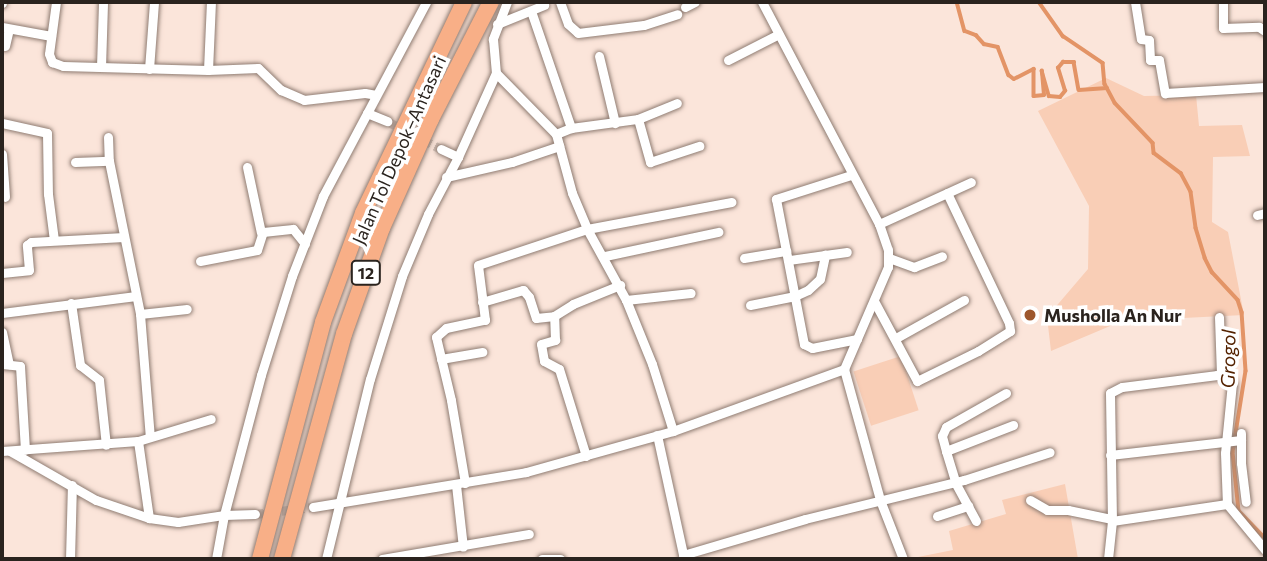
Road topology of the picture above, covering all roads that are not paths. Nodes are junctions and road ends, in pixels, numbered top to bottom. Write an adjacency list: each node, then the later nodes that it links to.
1 (56, 2): 20 (street)
2 (103, 2): 24 (street)
3 (154, 2): 25 (street)
4 (211, 2): 26 (street)
5 (426, 2): 29 (street)
6 (464, 2): 129 (highway, Jalan Tol Depok–Antasari / 12)
7 (491, 2): 130 (highway, Jalan Tol Depok–Antasari / 12)
8 (507, 2): 16 (street)
9 (560, 2): 15 (street)
10 (762, 2): 19 (street)
11 (1135, 2): 28 (street)
12 (1223, 2): 18 (street)
13 (544, 5): 14 (street)
14 (531, 11): 16 (street); 36 (street)
15 (677, 14)
16 (497, 24): 27 (street)
17 (6, 28): 20 (street); 21 (street)
18 (1265, 31)
19 (777, 35): 23 (street); 47 (street)
20 (51, 36): 24 (street)
21 (5, 46)
22 (599, 55): 35 (street)
23 (728, 60)
24 (101, 68): 25 (street)
25 (149, 69): 26 (street)
26 (208, 70): 29 (street)
27 (496, 73): 37 (street); 43 (street)
28 (1265, 87)
29 (376, 95): 31 (street)
30 (677, 103): 32 (street)
31 (367, 113): 33 (street); 59 (street)
32 (638, 119): 35 (street); 40 (street)
33 (387, 121)
34 (2, 123): 58 (street)
35 (615, 123): 36 (street)
36 (571, 128): 37 (street)
37 (556, 134): 39 (street)
38 (108, 137): 44 (street)
39 (559, 146): 48 (street); 54 (street)
40 (699, 146)
41 (441, 149): 43 (street)
42 (2, 155): 51 (street)
43 (458, 158): 48 (street)
44 (109, 160): 45 (street); 57 (street)
45 (75, 162)
46 (247, 167): 56 (street)
47 (851, 175): 53 (street); 61 (street)
48 (446, 177): 113 (street)
49 (971, 182): 50 (street)
50 (947, 193): 53 (street); 85 (street)
51 (5, 197)
52 (731, 202): 54 (street)
53 (879, 224): 66 (street)
54 (587, 229): 63 (street); 76 (street)
55 (718, 232): 63 (street)
56 (261, 233): 59 (street); 67 (street)
57 (124, 237): 58 (street); 71 (street)
58 (54, 240): 68 (street)
59 (304, 244): 117 (street)
60 (847, 253): 62 (street)
61 (787, 255): 62 (street); 65 (street); 72 (street)
62 (825, 255): 72 (street)
63 (605, 256): 69 (street)
64 (942, 256): 66 (street)
65 (744, 258)
66 (889, 258): 75 (street)
67 (200, 261)
68 (2, 273)
69 (620, 285): 73 (street); 82 (street)
70 (691, 293): 73 (street)
71 (136, 296): 77 (street); 81 (street)
72 (795, 296): 78 (street); 86 (street)
73 (626, 300): 95 (street)
74 (964, 300): 85 (street)
75 (874, 301): 85 (street); 86 (street)
76 (482, 302): 82 (street); 88 (street)
77 (71, 303): 80 (street); 100 (street)
78 (750, 305)
79 (187, 309): 81 (street)
80 (2, 313)
81 (140, 314): 97 (street)
82 (554, 316): 106 (street)
83 (1219, 317): 91 (street)
84 (2, 332): 89 (street)
85 (896, 338)
86 (857, 339): 90 (street)
87 (482, 352): 88 (street)
88 (441, 359): 108 (street)
89 (5, 364): 101 (street)
90 (844, 369): 95 (street); 110 (street)
91 (1221, 375): 99 (street); 105 (street)
92 (1006, 393): 103 (street)
93 (211, 419): 97 (street)
94 (1013, 425): 103 (street)
95 (673, 431): 96 (street)
96 (657, 435): 106 (street); 126 (street)
97 (150, 437): 98 (street)
98 (138, 441): 100 (street); 120 (street)
99 (1225, 441): 105 (street); 112 (street); 114 (street)
100 (106, 445): 101 (street)
101 (25, 450): 102 (street)
102 (6, 451): 109 (street)
103 (946, 451): 107 (street)
104 (1050, 452): 107 (street)
105 (1110, 455): 121 (street)
106 (586, 456): 108 (street)
107 (955, 480): 110 (street); 115 (street)
108 (460, 484): 113 (street); 124 (street)
109 (72, 485): 120 (street); 127 (street)
110 (880, 499): 126 (street); 135 (street)
111 (1030, 500): 121 (street)
112 (1247, 502)
113 (338, 503): 116 (street); 131 (street)
114 (1227, 504): 121 (street); 125 (street)
115 (968, 506): 119 (street); 122 (street)
116 (313, 507)
117 (224, 514): 118 (street); 120 (street); 128 (street)
118 (255, 514)
119 (937, 516)
120 (149, 518)
121 (1112, 520): 136 (street)
122 (976, 521)
123 (529, 534): 124 (street)
124 (463, 547): 132 (street)
125 (1265, 550)
126 (683, 557)
127 (70, 559)
128 (216, 559)
129 (260, 559)
130 (282, 559)
131 (326, 559)
132 (382, 559)
133 (542, 559): 134 (street)
134 (560, 559)
135 (903, 559)
136 (1108, 559)

